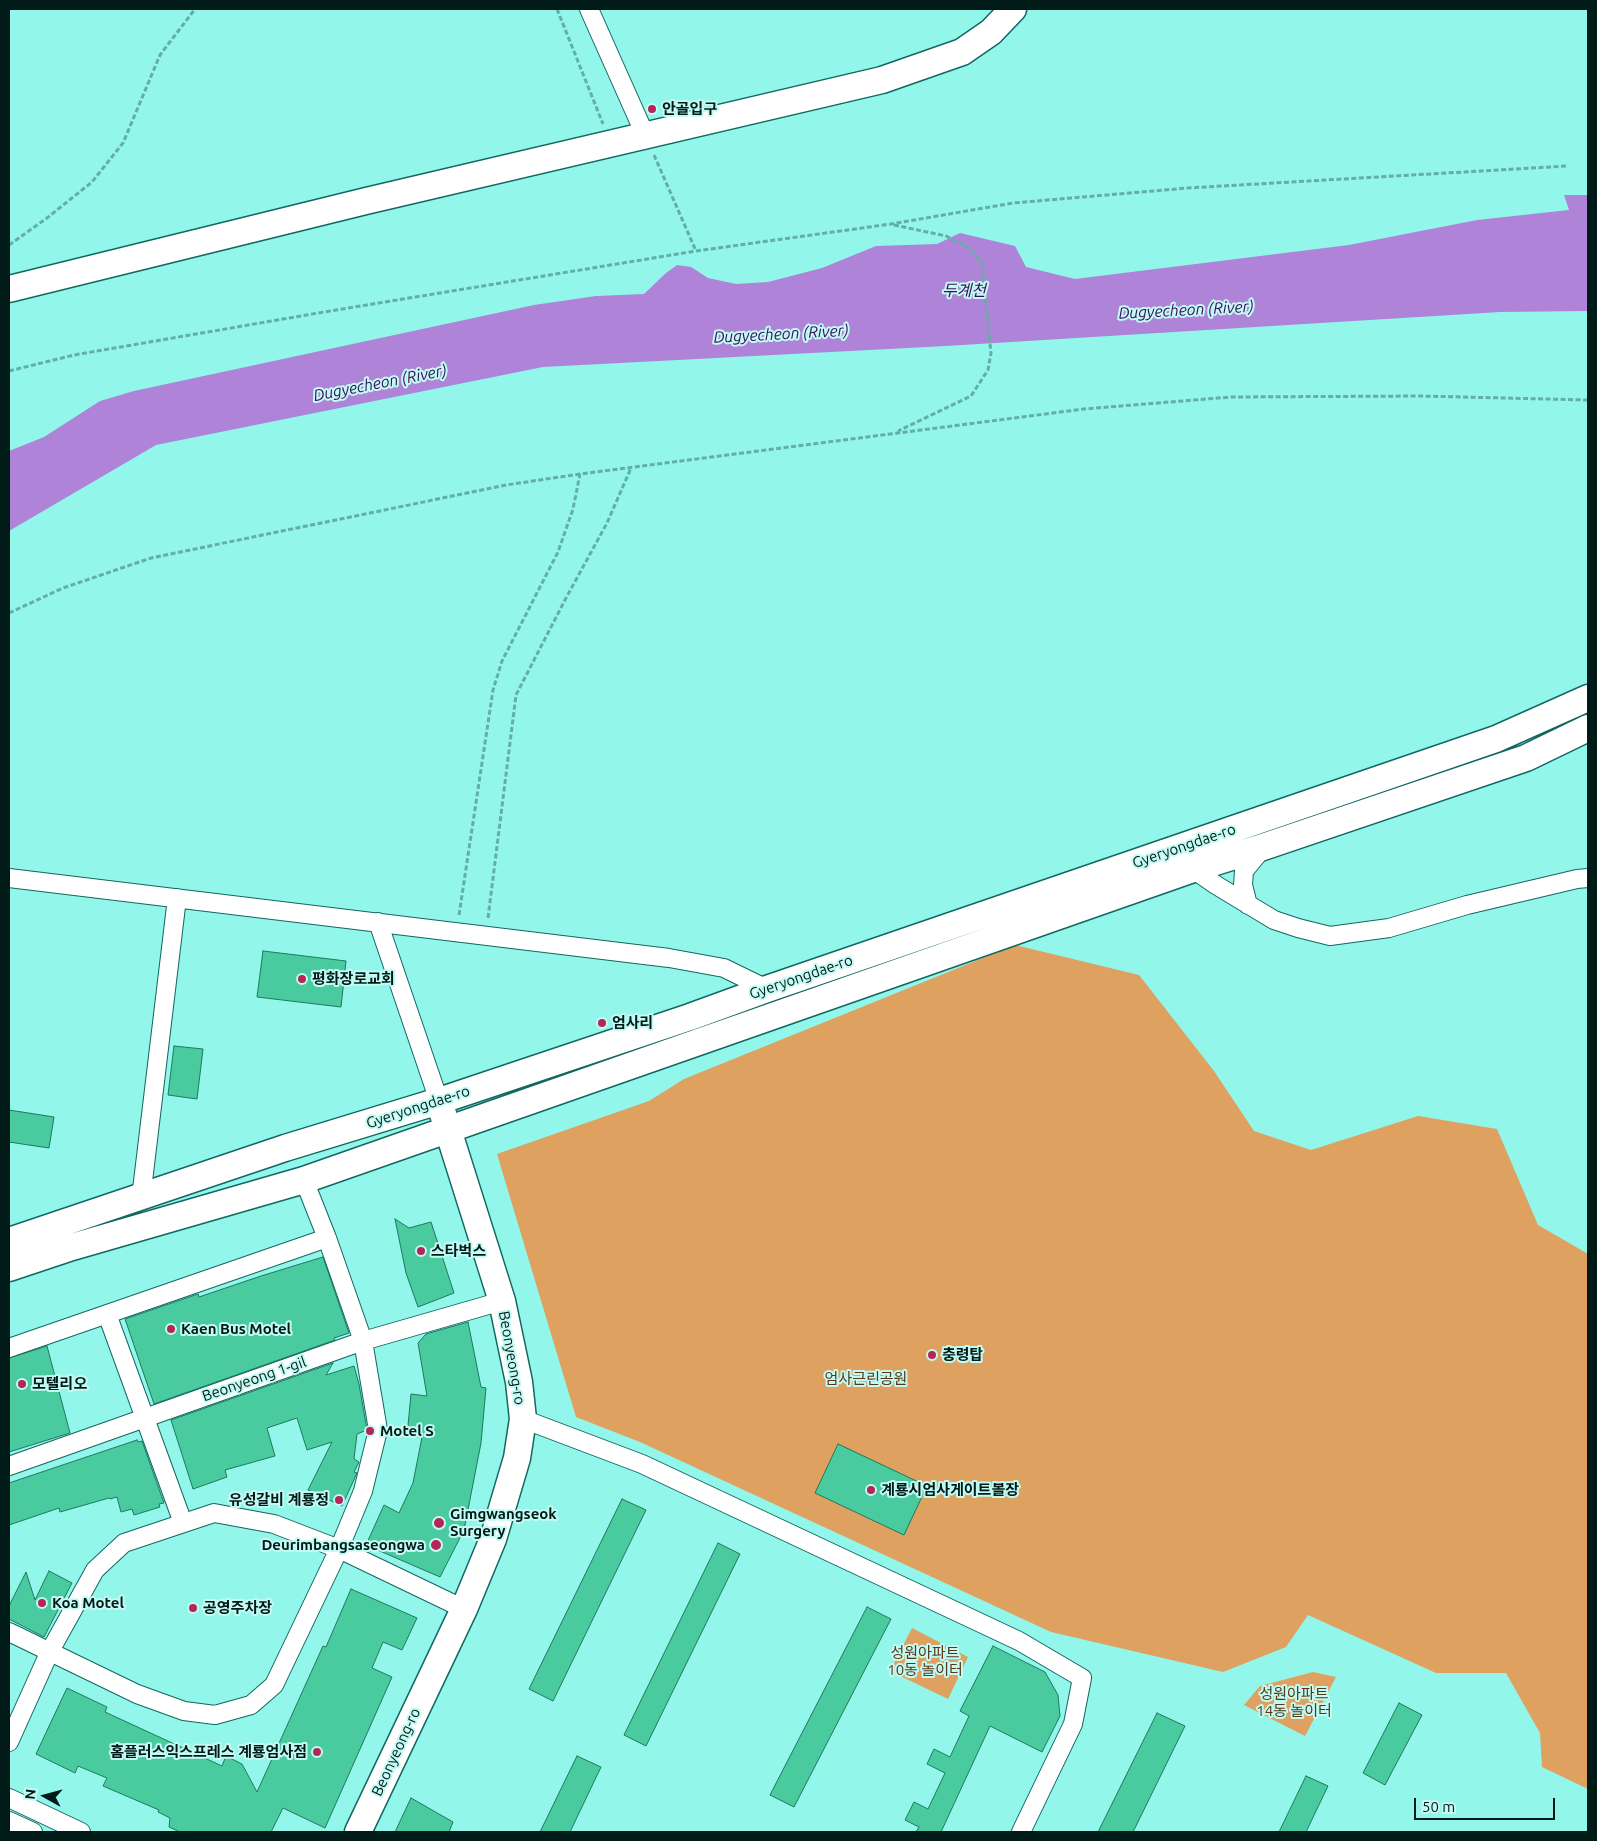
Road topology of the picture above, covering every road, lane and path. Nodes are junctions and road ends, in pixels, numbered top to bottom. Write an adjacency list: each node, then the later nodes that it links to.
1 (195, 9): 9 (path)
2 (556, 9): 6 (path)
3 (589, 9): 5 (street)
4 (1013, 9): 5 (main road)
5 (646, 137): 6 (main road); 10 (path)
6 (611, 145): 11 (main road)
7 (1567, 166): 8 (path)
8 (891, 224): 10 (path); 14 (path)
9 (9, 245)
10 (696, 251): 12 (path)
11 (9, 289)
12 (9, 371)
13 (1588, 400): 14 (path)
14 (895, 433): 15 (path)
15 (631, 468): 16 (path); 28 (path)
16 (580, 474): 17 (path); 27 (path)
17 (9, 613)
18 (1588, 698): 29 (main road, Gyeryongdae-ro)
19 (1588, 728): 20 (main road, Gyeryongdae-ro)
20 (1263, 848): 21 (main road, Gyeryongdae-ro); 25 (street)
21 (1193, 869): 25 (street); 31 (main road, Gyeryongdae-ro)
22 (9, 878): 24 (street)
23 (1588, 878): 25 (street)
24 (177, 898): 26 (street); 33 (street)
25 (1248, 905)
26 (378, 922): 27 (street); 30 (street)
27 (456, 932): 28 (street)
28 (486, 934): 29 (street)
29 (767, 989): 30 (main road, Gyeryongdae-ro)
30 (439, 1101): 31 (main road, Beonyeong-ro); 33 (main road, Gyeryongdae-ro)
31 (448, 1130): 32 (main road, Gyeryongdae-ro); 39 (main road, Beonyeong-ro)
32 (304, 1180): 34 (street); 36 (main road, Gyeryongdae-ro)
33 (141, 1198): 35 (main road, Gyeryongdae-ro)
34 (327, 1238): 40 (street); 41 (street)
35 (9, 1241)
36 (72, 1247): 37 (main road, Gyeryongdae-ro); 38 (main road)
37 (9, 1268)
38 (9, 1288)
39 (502, 1301): 41 (street, Beonyeong 1-gil); 44 (main road, Beonyeong-ro)
40 (107, 1314): 42 (street); 43 (street)
41 (363, 1341): 43 (street, Beonyeong 1-gil); 47 (street)
42 (9, 1348)
43 (144, 1417): 45 (street, Beonyeong 1-gil); 46 (street)
44 (523, 1419): 48 (main road, Beonyeong-ro); 57 (street)
45 (9, 1466)
46 (183, 1523): 47 (street); 50 (street)
47 (339, 1549): 48 (street); 50 (street)
48 (464, 1609): 56 (main road, Beonyeong-ro)
49 (9, 1632): 50 (street)
50 (50, 1651): 51 (street)
51 (9, 1742)
52 (9, 1798): 55 (street)
53 (9, 1821): 54 (street)
54 (33, 1832)
55 (81, 1832)
56 (358, 1832)
57 (1021, 1832)

